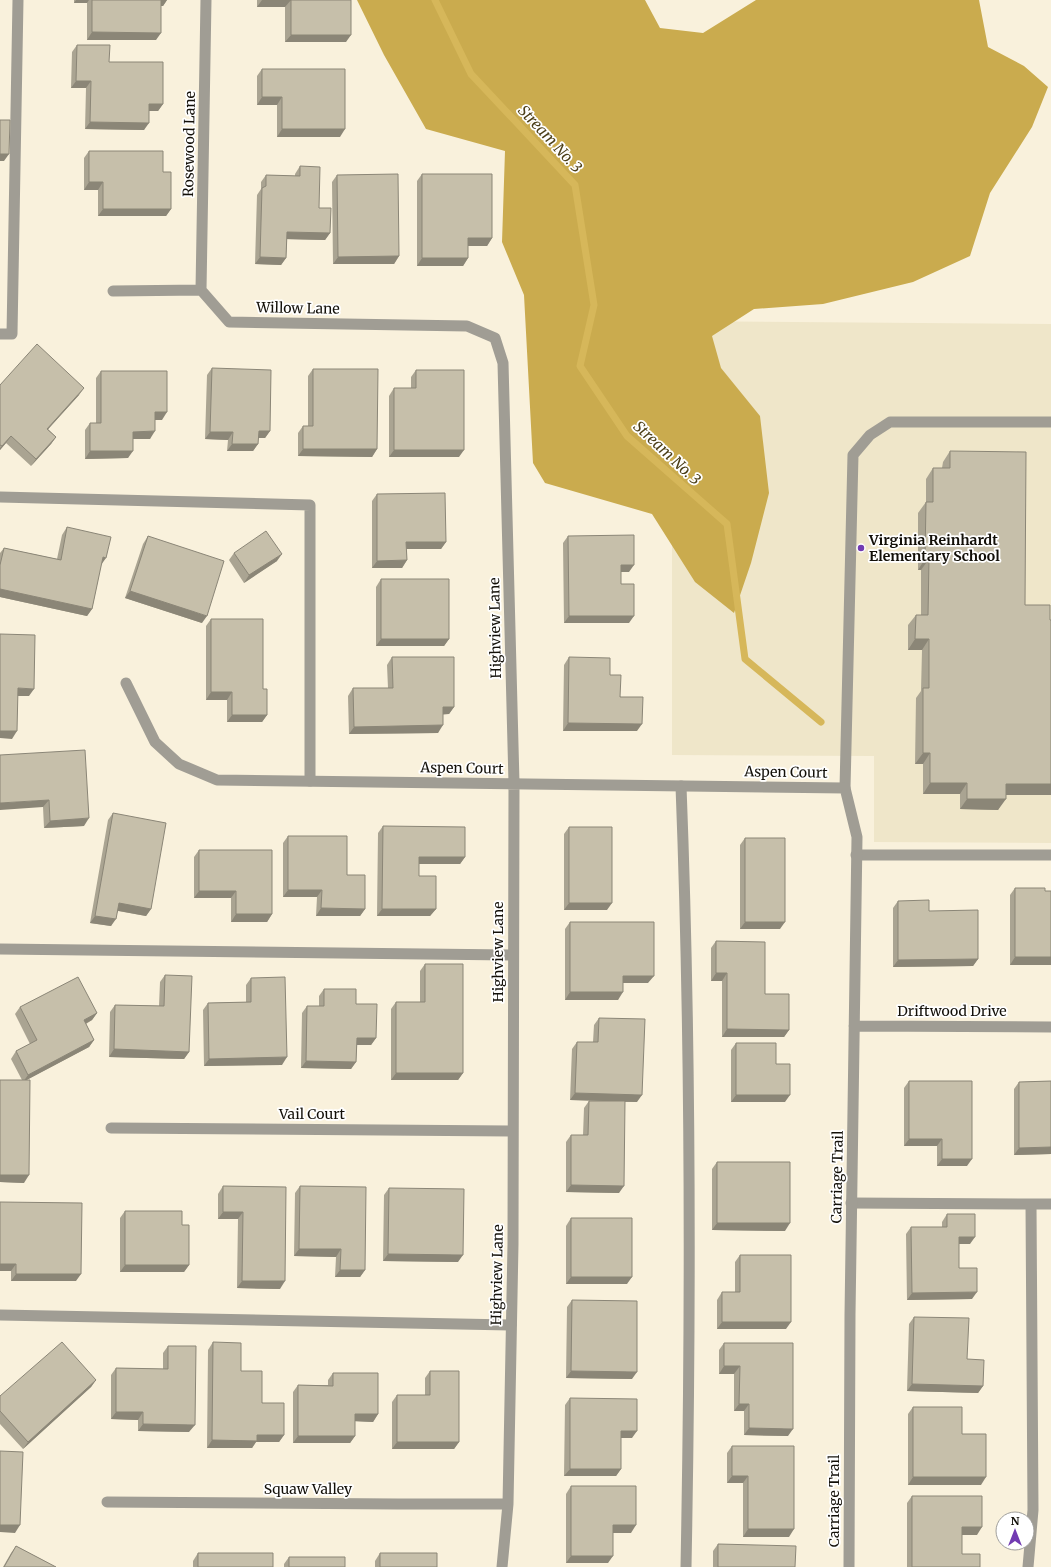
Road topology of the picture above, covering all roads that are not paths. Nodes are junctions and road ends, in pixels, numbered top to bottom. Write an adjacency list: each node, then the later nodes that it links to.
1 (18, 0): 5 (street)
2 (206, 0): 3 (street, Rosewood Lane)
3 (201, 290): 4 (street); 6 (street, Willow Lane)
4 (113, 291)
5 (0, 334)
6 (495, 338): 11 (street, Highview Lane)
7 (1051, 422): 13 (street, Carriage Trail)
8 (0, 497): 10 (street)
9 (126, 683): 10 (street, Aspen Court)
10 (310, 781): 11 (street, Aspen Court)
11 (514, 783): 12 (street, Aspen Court); 17 (street, Highview Lane)
12 (681, 786): 13 (street, Aspen Court); 30 (street)
13 (845, 788): 14 (street, Carriage Trail)
14 (856, 855): 15 (street); 18 (street, Carriage Trail)
15 (1051, 855)
16 (0, 949): 17 (street)
17 (513, 955): 21 (street, Highview Lane)
18 (854, 1026): 19 (street, Driftwood Drive); 22 (street, Carriage Trail)
19 (1051, 1027)
20 (111, 1128): 21 (street, Vail Court)
21 (513, 1131): 26 (street, Highview Lane)
22 (851, 1203): 23 (street); 31 (street, Carriage Trail)
23 (1031, 1204): 24 (street); 32 (street)
24 (1051, 1204)
25 (0, 1315): 26 (street)
26 (511, 1325): 28 (street, Highview Lane)
27 (107, 1502): 28 (street, Squaw Valley)
28 (508, 1504): 29 (street, Highview Lane)
29 (502, 1567)
30 (686, 1567)
31 (849, 1567)
32 (1028, 1567)

